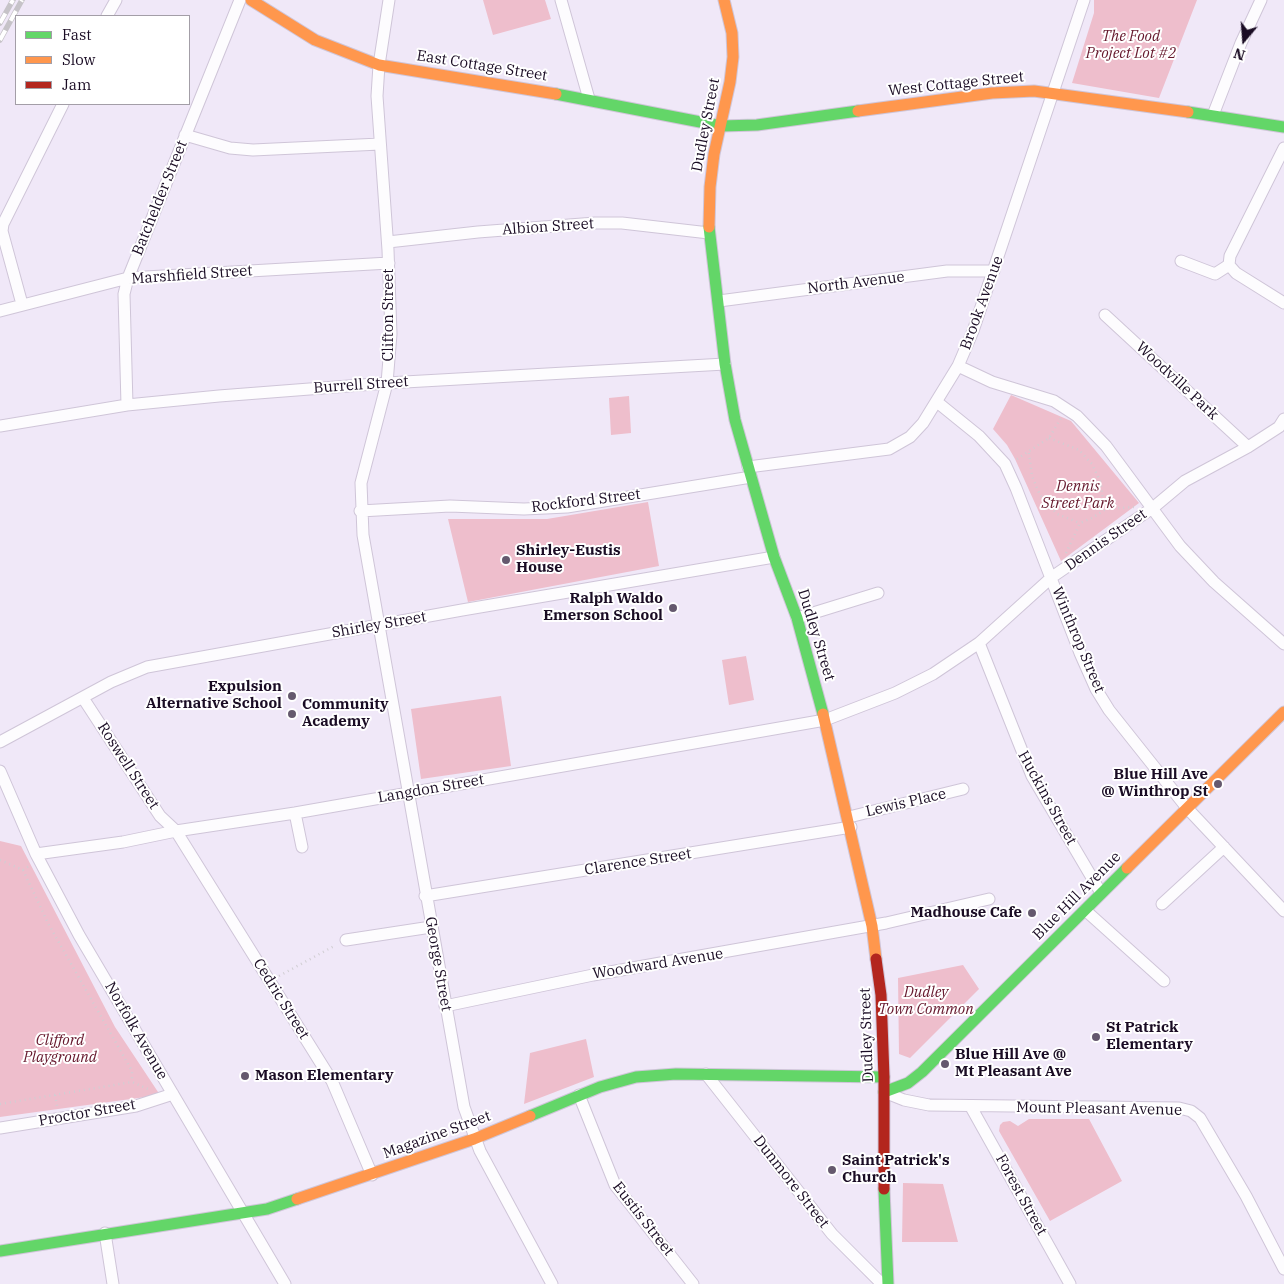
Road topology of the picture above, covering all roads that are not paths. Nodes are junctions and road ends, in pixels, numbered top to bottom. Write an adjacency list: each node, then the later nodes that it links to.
1 (116, 0): 9 (street)
2 (240, 0): 17 (street, Batchelder Street)
3 (251, 0): 10 (main road, East Cottage Street)
4 (389, 0): 10 (street, Clifton Street)
5 (561, 0): 12 (street)
6 (724, 0): 15 (main road, Dudley Street)
7 (1084, 0): 11 (street, Brook Avenue)
8 (1261, 0): 14 (street)
9 (108, 15)
10 (379, 64): 12 (main road, East Cottage Street); 18 (street, Clifton Street)
11 (1052, 92): 14 (main road, West Cottage Street); 15 (main road, West Cottage Street); 25 (street, Brook Avenue)
12 (589, 99): 15 (main road, East Cottage Street)
13 (62, 105): 29 (street)
14 (1213, 116): 16 (main road, West Cottage Street)
15 (721, 126): 20 (main road, Dudley Street)
16 (1284, 127)
17 (185, 135): 18 (street); 26 (street, Batchelder Street)
18 (380, 144): 21 (street, Clifton Street)
19 (1284, 148): 24 (street)
20 (709, 234): 21 (street, Albion Street); 27 (main road, Dudley Street)
21 (388, 242): 23 (street, Clifton Street)
22 (1181, 261): 24 (street)
23 (389, 263): 26 (street, Marshfield Street); 34 (street, Clifton Street)
24 (1229, 265): 28 (street)
25 (994, 271): 27 (street, North Avenue); 33 (street, Brook Avenue)
26 (128, 278): 29 (street, Marshfield Street); 36 (street, Batchelder Street)
27 (718, 301): 32 (main road, Dudley Street)
28 (1284, 303)
29 (22, 304): 30 (street, Marshfield Street)
30 (0, 310)
31 (1105, 315): 39 (street, Woodville Park)
32 (725, 364): 34 (street, Burrell Street); 40 (main road, Dudley Street)
33 (958, 366): 35 (street, Brook Avenue); 41 (street)
34 (387, 383): 36 (street, Burrell Street); 42 (street, Clifton Street)
35 (937, 402): 40 (street, Brook Avenue); 44 (street, Winthrop Street)
36 (127, 405): 37 (street, Burrell Street)
37 (0, 426)
38 (1282, 426): 39 (street, Dennis Street)
39 (1248, 448): 41 (street, Dennis Street)
40 (749, 472): 42 (street, Rockford Street); 43 (main road, Dudley Street)
41 (1154, 507): 44 (street, Dennis Street); 49 (street)
42 (360, 511): 47 (street, Clifton Street)
43 (774, 557): 46 (main road, Dudley Street); 47 (street, Shirley Street)
44 (1052, 577): 48 (street, Dennis Street); 57 (street, Winthrop Street)
45 (878, 593): 46 (street)
46 (797, 618): 52 (main road, Dudley Street)
47 (379, 626): 50 (street, Shirley Street); 56 (street, George Street)
48 (979, 643): 52 (street, Dennis Street); 64 (street, Huckins Street)
49 (1284, 644)
50 (83, 698): 53 (street, Shirley Street); 60 (street, Roswell Street)
51 (1284, 712): 57 (main road, Blue Hill Avenue)
52 (825, 720): 56 (street, Langdon Street); 59 (main road, Dudley Street)
53 (0, 742)
54 (0, 771): 63 (street, Norfolk Avenue)
55 (963, 789): 59 (street, Lewis Place)
56 (407, 793): 58 (street, Langdon Street); 65 (street, George Street)
57 (1187, 808): 62 (street, Winthrop Street); 64 (main road, Blue Hill Avenue)
58 (295, 814): 60 (street, Langdon Street); 61 (street)
59 (850, 822): 65 (street, Clarence Street); 70 (main road, Dudley Street)
60 (176, 831): 63 (street, Langdon Street); 83 (street, Cedric Street)
61 (302, 847)
62 (1224, 847): 67 (street); 69 (street, Winthrop Street)
63 (36, 854): 78 (street, Norfolk Avenue)
64 (1101, 893): 68 (main road, Blue Hill Avenue)
65 (426, 896): 71 (street, George Street)
66 (989, 899): 70 (street, Woodward Avenue)
67 (1162, 904)
68 (1085, 910): 73 (street); 77 (main road, Blue Hill Avenue)
69 (1284, 911)
70 (872, 926): 74 (street, Woodward Avenue); 76 (main road, Dudley Street)
71 (431, 927): 72 (street); 74 (street, George Street)
72 (346, 940)
73 (1164, 981)
74 (445, 1006): 82 (street, George Street)
75 (706, 1074): 76 (main road, Magazine Street); 79 (main road, Magazine Street); 92 (street, Dunmore Street)
76 (884, 1077): 77 (main road, Dudley Street)
77 (884, 1092): 80 (street, Mount Pleasant Avenue); 93 (main road, Dudley Street)
78 (173, 1094): 81 (street, Proctor Street); 84 (street, Norfolk Avenue)
79 (579, 1095): 82 (main road, Magazine Street); 91 (street, Eustis Street)
80 (972, 1106): 87 (street, Mount Pleasant Avenue); 94 (street, Forest Street)
81 (0, 1128)
82 (474, 1139): 83 (main road, Magazine Street); 90 (street, George Street)
83 (372, 1175): 84 (main road, Magazine Street)
84 (242, 1213): 85 (main road, Magazine Street); 89 (street, Norfolk Avenue)
85 (105, 1233): 86 (main road, Magazine Street); 88 (street)
86 (0, 1251)
87 (1284, 1269)
88 (113, 1284)
89 (285, 1284)
90 (552, 1284)
91 (693, 1284)
92 (882, 1284)
93 (888, 1284)
94 (1070, 1284)

